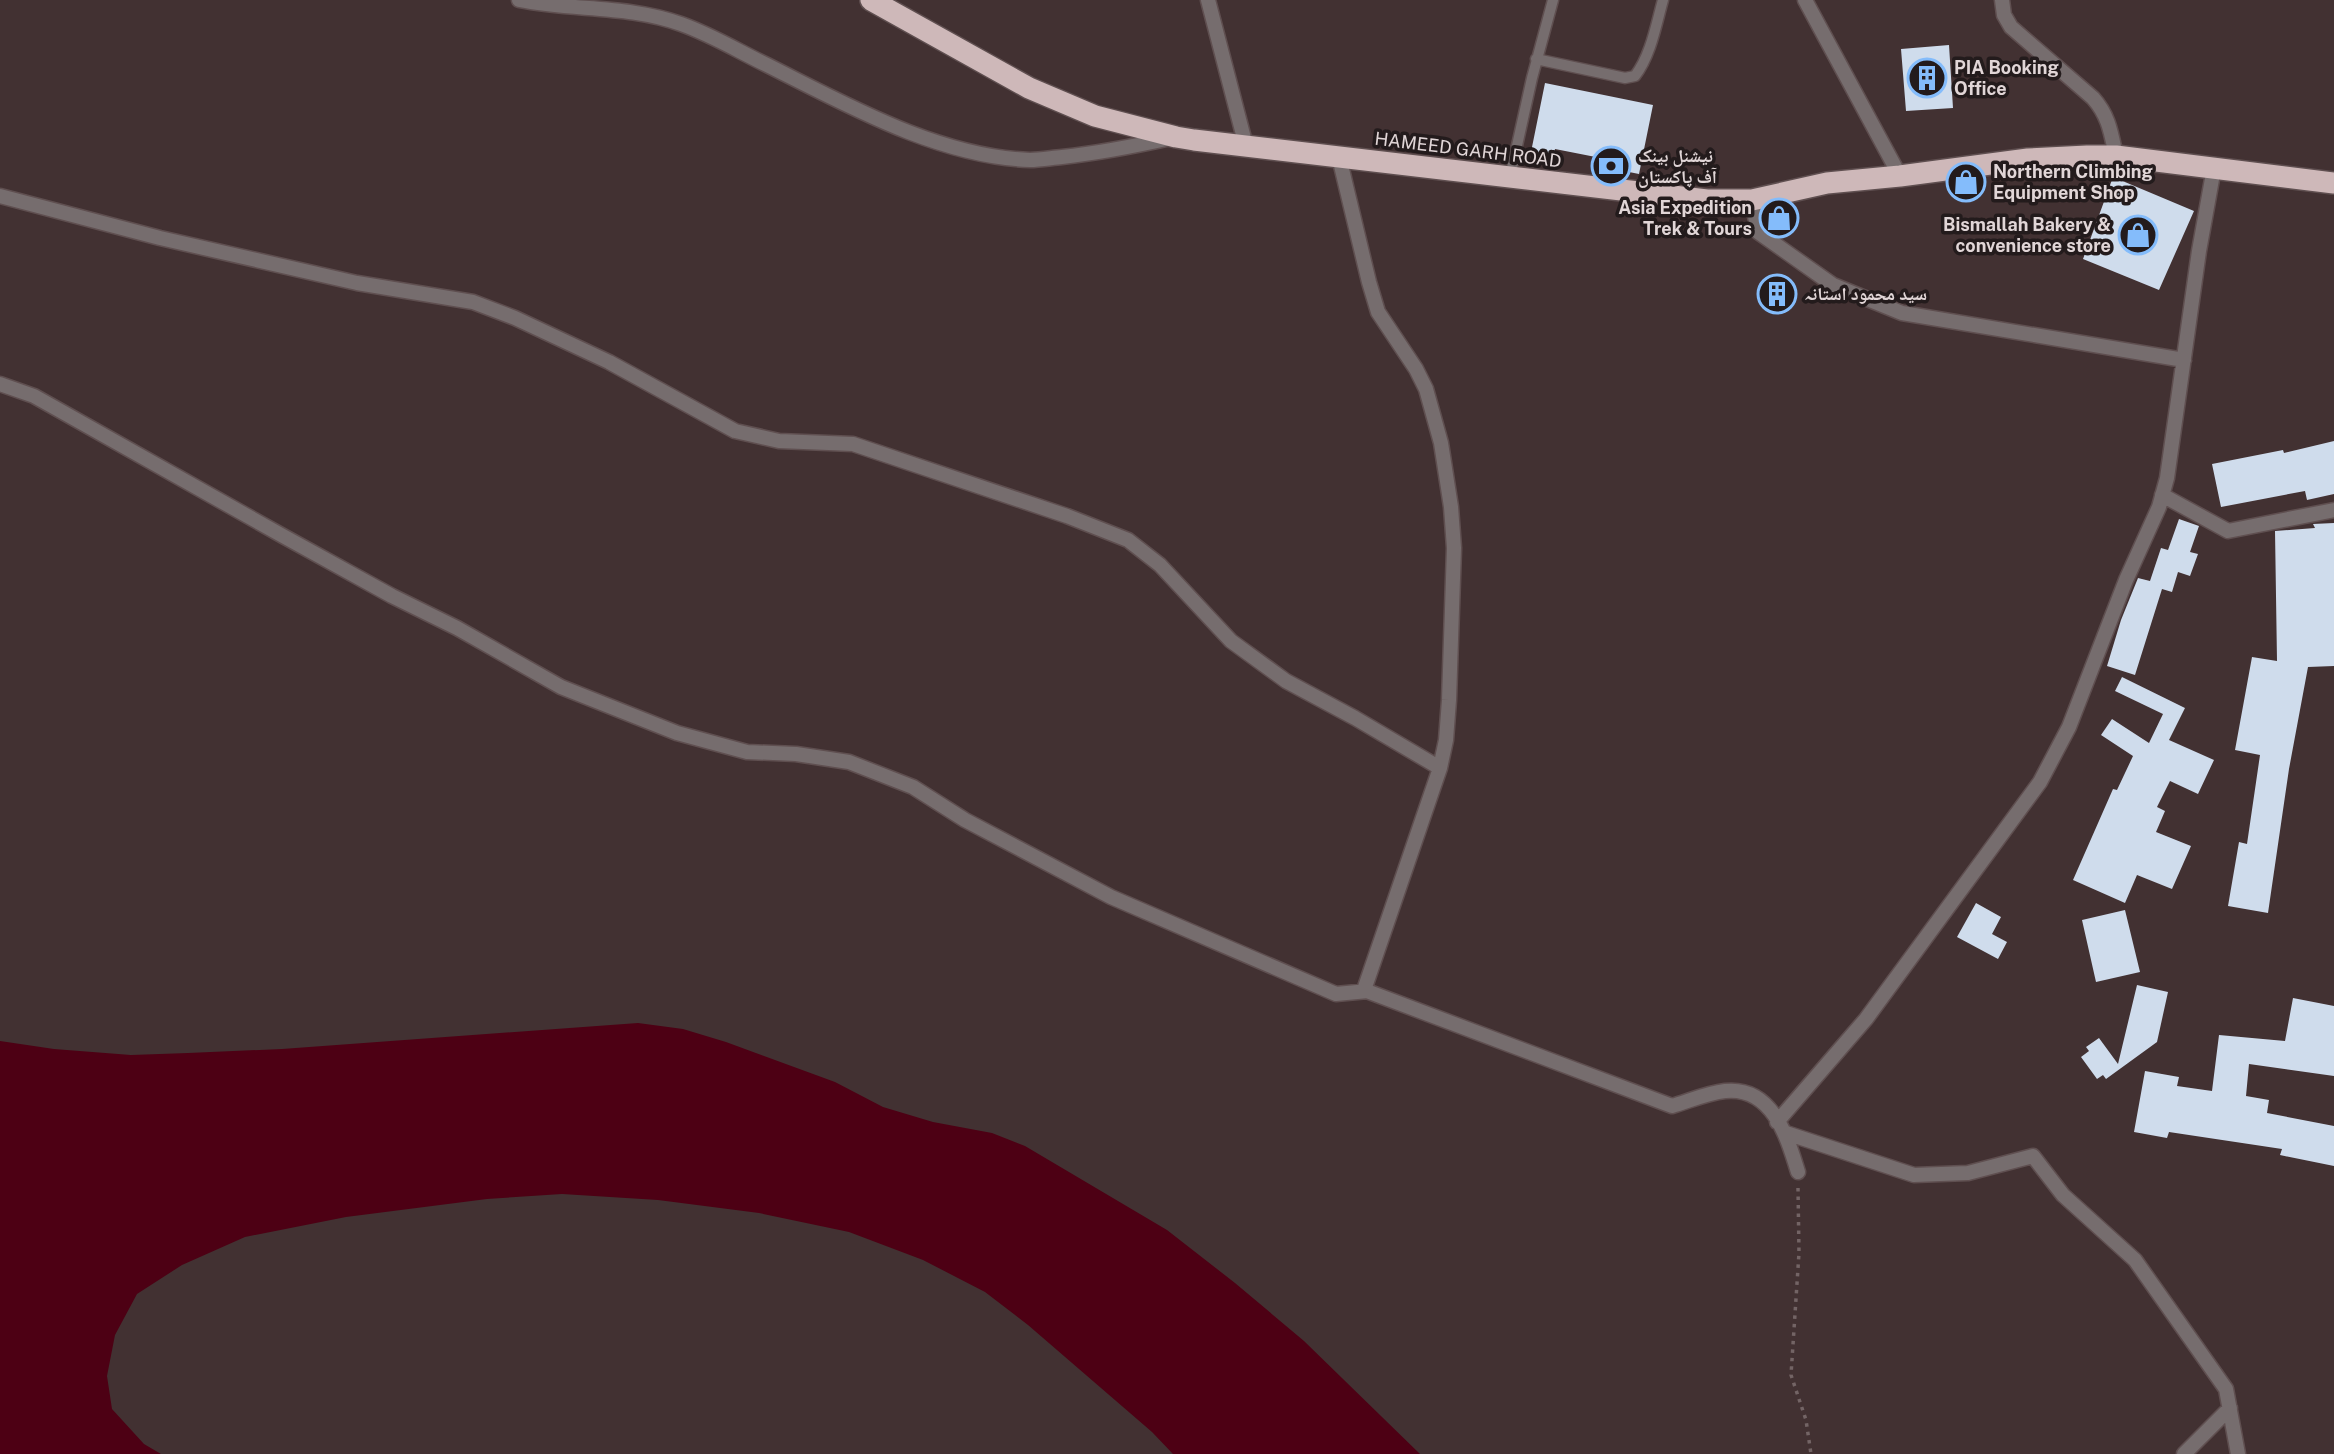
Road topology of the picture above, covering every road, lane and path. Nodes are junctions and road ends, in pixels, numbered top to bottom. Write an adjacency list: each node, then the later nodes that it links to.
1 (519, 0): 9 (street)
2 (871, 0): 9 (highway, HAMEED GARH ROAD)
3 (1208, 0): 10 (street)
4 (1553, 0): 8 (lane)
5 (1663, 0): 8 (lane)
6 (1805, 0): 14 (street)
7 (2002, 0): 11 (street)
8 (1536, 59): 15 (lane)
9 (1176, 138): 10 (highway, HAMEED GARH ROAD)
10 (1246, 146): 12 (highway, HAMEED GARH ROAD)
11 (2116, 156): 13 (highway, HAMEED GARH ROAD); 14 (highway, HAMEED GARH ROAD)
12 (1339, 157): 15 (highway, HAMEED GARH ROAD); 23 (street)
13 (2214, 168): 16 (highway, HAMEED GARH ROAD); 19 (street)
14 (1900, 176): 18 (highway, HAMEED GARH ROAD)
15 (1510, 177): 18 (highway, HAMEED GARH ROAD)
16 (2334, 183)
17 (0, 196): 23 (street)
18 (1752, 200): 19 (street)
19 (2184, 360): 21 (street)
20 (0, 384): 24 (street)
21 (2162, 495): 22 (street); 25 (street)
22 (2334, 510)
23 (1440, 768): 24 (street)
24 (1368, 991): 25 (street)
25 (1782, 1128): 26 (street); 27 (street)
26 (1798, 1172): 28 (path)
27 (2230, 1408): 29 (street); 30 (street)
28 (1811, 1454)
29 (2185, 1454)
30 (2238, 1454)

